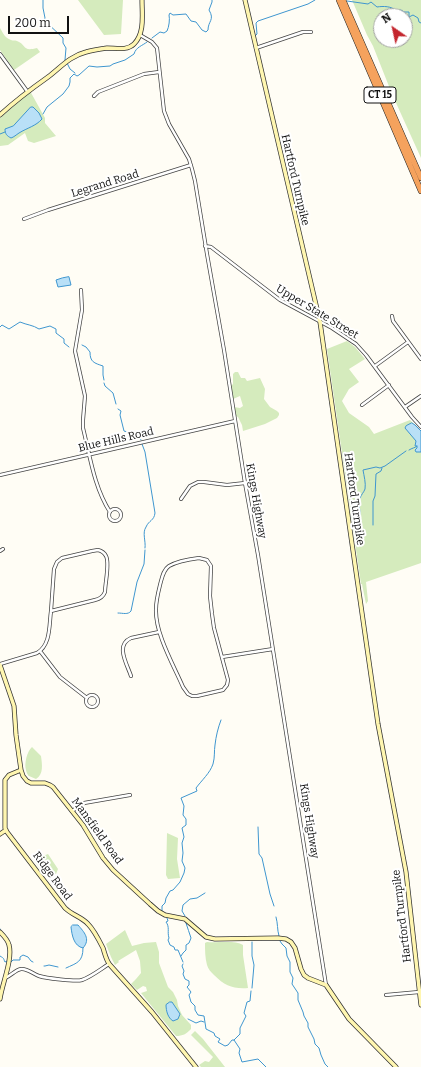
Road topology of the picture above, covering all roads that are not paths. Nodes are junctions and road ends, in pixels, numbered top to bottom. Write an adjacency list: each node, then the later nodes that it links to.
1 (142, 0): 6 (main road)
2 (245, 0): 7 (main road, Hartford Turnpike)
3 (339, 0): 15 (highway, CT 15)
4 (343, 0): 14 (highway, CT 15)
5 (311, 32): 7 (street)
6 (140, 34): 9 (street, Kings Highway); 10 (main road)
7 (256, 48): 20 (main road, Hartford Turnpike)
8 (0, 54): 10 (street)
9 (160, 72): 11 (street); 13 (street, Kings Highway)
10 (28, 91): 12 (main road)
11 (94, 96)
12 (0, 115)
13 (191, 165): 16 (street, Legrand Road); 17 (street, Kings Highway)
14 (421, 178)
15 (421, 191)
16 (24, 219)
17 (205, 246): 20 (street, Upper State Street); 28 (street, Kings Highway)
18 (80, 290): 30 (street)
19 (392, 316): 21 (street)
20 (320, 322): 23 (street, Upper State Street); 52 (main road, Hartford Turnpike)
21 (408, 342): 22 (street); 23 (street)
22 (421, 359)
23 (375, 366): 24 (street, Upper State Street)
24 (389, 385): 26 (street); 27 (street, Upper State Street)
25 (421, 396): 27 (street)
26 (362, 405)
27 (405, 407): 29 (street, Upper State Street)
28 (235, 420): 30 (street, Blue Hills Road); 32 (street, Kings Highway)
29 (421, 426)
30 (90, 454): 31 (street, Blue Hills Road); 34 (street)
31 (0, 475)
32 (245, 483): 33 (street); 37 (street, Kings Highway)
33 (181, 499)
34 (110, 512): 34 (street)
35 (51, 611): 35 (street); 38 (street)
36 (159, 632): 39 (street); 39 (street); 41 (street)
37 (273, 648): 39 (street); 51 (street, Kings Highway)
38 (40, 651): 40 (street); 42 (street)
39 (222, 657)
40 (0, 664): 43 (main road)
41 (132, 676)
42 (87, 698): 42 (street)
43 (22, 770): 45 (main road, Mansfield Road); 46 (main road)
44 (130, 795): 45 (street)
45 (72, 811): 51 (main road, Mansfield Road)
46 (6, 830): 47 (main road); 49 (main road, Ridge Road)
47 (0, 834)
48 (0, 932): 50 (main road)
49 (109, 964): 50 (street); 56 (main road, Ridge Road)
50 (5, 978): 54 (main road)
51 (326, 985): 57 (main road)
52 (420, 992): 53 (street); 55 (main road, Hartford Turnpike)
53 (386, 995)
54 (0, 999)
55 (421, 1005)
56 (196, 1067)
57 (396, 1067)

